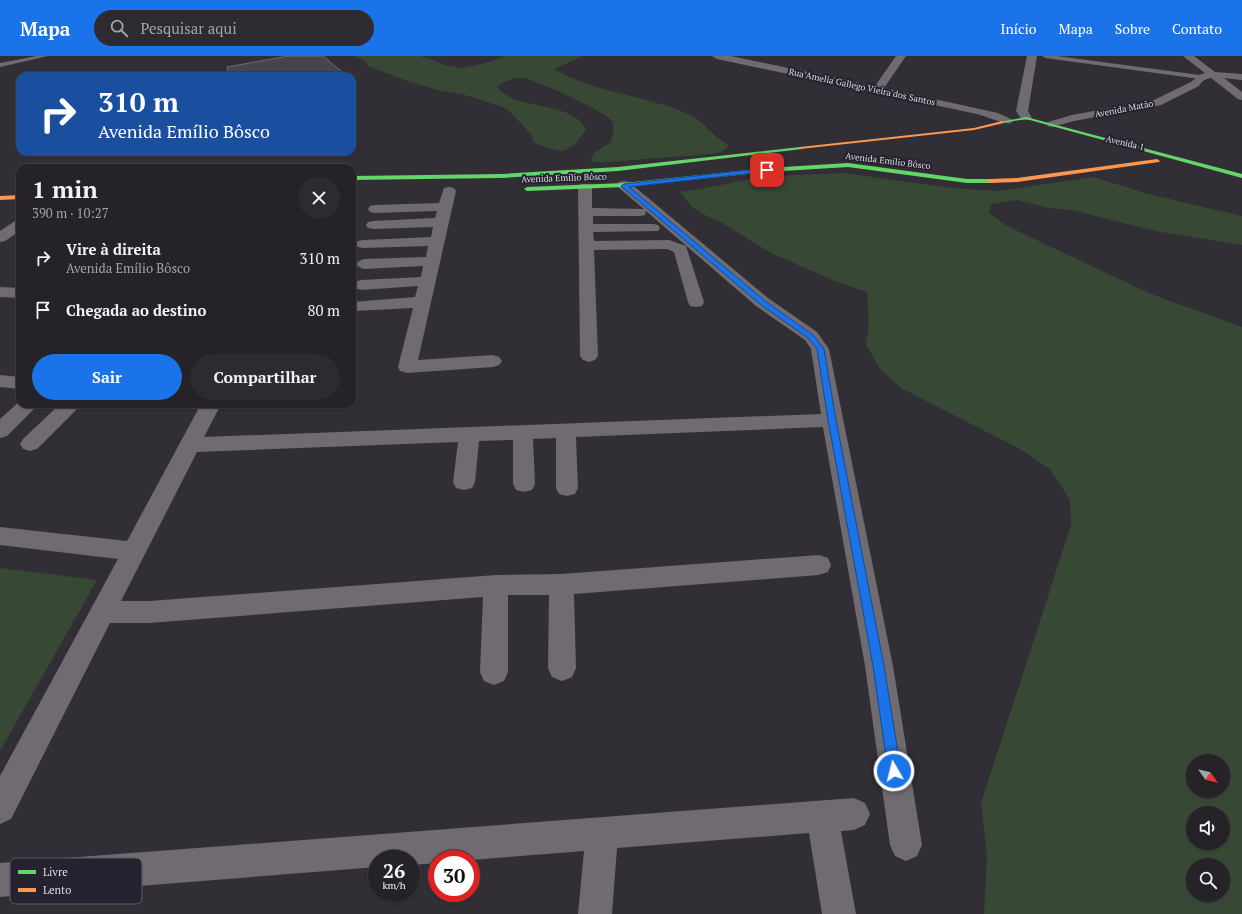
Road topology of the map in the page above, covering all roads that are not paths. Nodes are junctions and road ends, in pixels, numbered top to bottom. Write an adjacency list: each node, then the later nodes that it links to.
1 (45, 56): 8 (lane)
2 (717, 56): 9 (street, Rua Amelia Gallego Vieira dos Santos)
3 (770, 56): 9 (street)
4 (901, 56): 14 (street)
5 (1032, 56): 16 (street)
6 (1046, 56): 12 (lane)
7 (1188, 56): 10 (street)
8 (0, 65)
9 (761, 65): 14 (street, Rua Amelia Gallego Vieira dos Santos)
10 (1213, 75): 11 (street, Avenida Matão); 12 (street, Avenida Matão); 13 (street)
11 (1242, 77)
12 (1198, 80): 13 (street); 18 (street, Avenida Matão)
13 (1228, 87): 15 (street)
14 (878, 90): 17 (street, Rua Amelia Gallego Vieira dos Santos)
15 (1242, 97)
16 (1026, 118): 17 (main road, Avenida Emílio Bôsco); 18 (main road)
17 (1007, 121): 19 (main road); 21 (main road, Avenida Emílio Bôsco)
18 (1052, 124): 20 (main road); 26 (main road)
19 (1018, 128)
20 (1035, 128)
21 (822, 145): 24 (main road); 25 (main road, Avenida Emílio Bôsco)
22 (1105, 149): 23 (main road, Avenida 1)
23 (1157, 161): 24 (main road, Avenida Emílio Bôsco); 28 (main road, Avenida 1)
24 (828, 166): 31 (main road, Avenida Emílio Bôsco)
25 (552, 174): 27 (main road, Avenida Emílio Bôsco); 29 (main road)
26 (1242, 176)
27 (356, 178)
28 (1242, 180)
29 (568, 189): 30 (main road, Avenida Emílio Bôsco); 35 (main road, Avenida Emílio Bôsco)
30 (520, 190)
31 (619, 191): 35 (street); 60 (street)
32 (16, 197): 33 (main road)
33 (0, 198)
34 (447, 200): 36 (street); 38 (street); 43 (street)
35 (585, 207): 37 (street); 40 (street); 45 (street)
36 (375, 209)
37 (640, 212)
38 (373, 225)
39 (16, 227): 42 (street)
40 (653, 228)
41 (16, 235): 42 (street)
42 (2, 236)
43 (437, 241): 44 (street); 46 (street)
44 (363, 244)
45 (586, 246): 53 (street); 55 (street)
46 (432, 261): 47 (street); 48 (street)
47 (364, 264)
48 (427, 281): 49 (street); 52 (street)
49 (360, 285)
50 (0, 292): 51 (street)
51 (16, 293)
52 (422, 302): 54 (street); 56 (street)
53 (696, 302)
54 (356, 306)
55 (589, 356)
56 (493, 361)
57 (25, 408): 62 (street)
58 (68, 408): 65 (street)
59 (209, 408): 66 (street)
60 (832, 420): 61 (street); 82 (street)
61 (566, 430): 63 (street); 69 (street)
62 (0, 431)
63 (523, 431): 64 (street); 68 (street)
64 (469, 434): 66 (street); 67 (street)
65 (30, 444)
66 (190, 445): 71 (street)
67 (464, 482)
68 (524, 484)
69 (567, 488)
70 (0, 536): 71 (street)
71 (134, 551): 75 (street)
72 (819, 566): 73 (street)
73 (561, 584): 74 (street); 76 (street)
74 (496, 585): 75 (street); 77 (street)
75 (103, 612): 78 (street)
76 (562, 668)
77 (494, 672)
78 (0, 808)
79 (854, 814): 80 (street)
80 (822, 816): 81 (street); 87 (street)
81 (602, 833): 83 (street); 86 (street)
82 (906, 845)
83 (142, 869)
84 (10, 879): 85 (street)
85 (0, 880)
86 (594, 914)
87 (840, 914)

